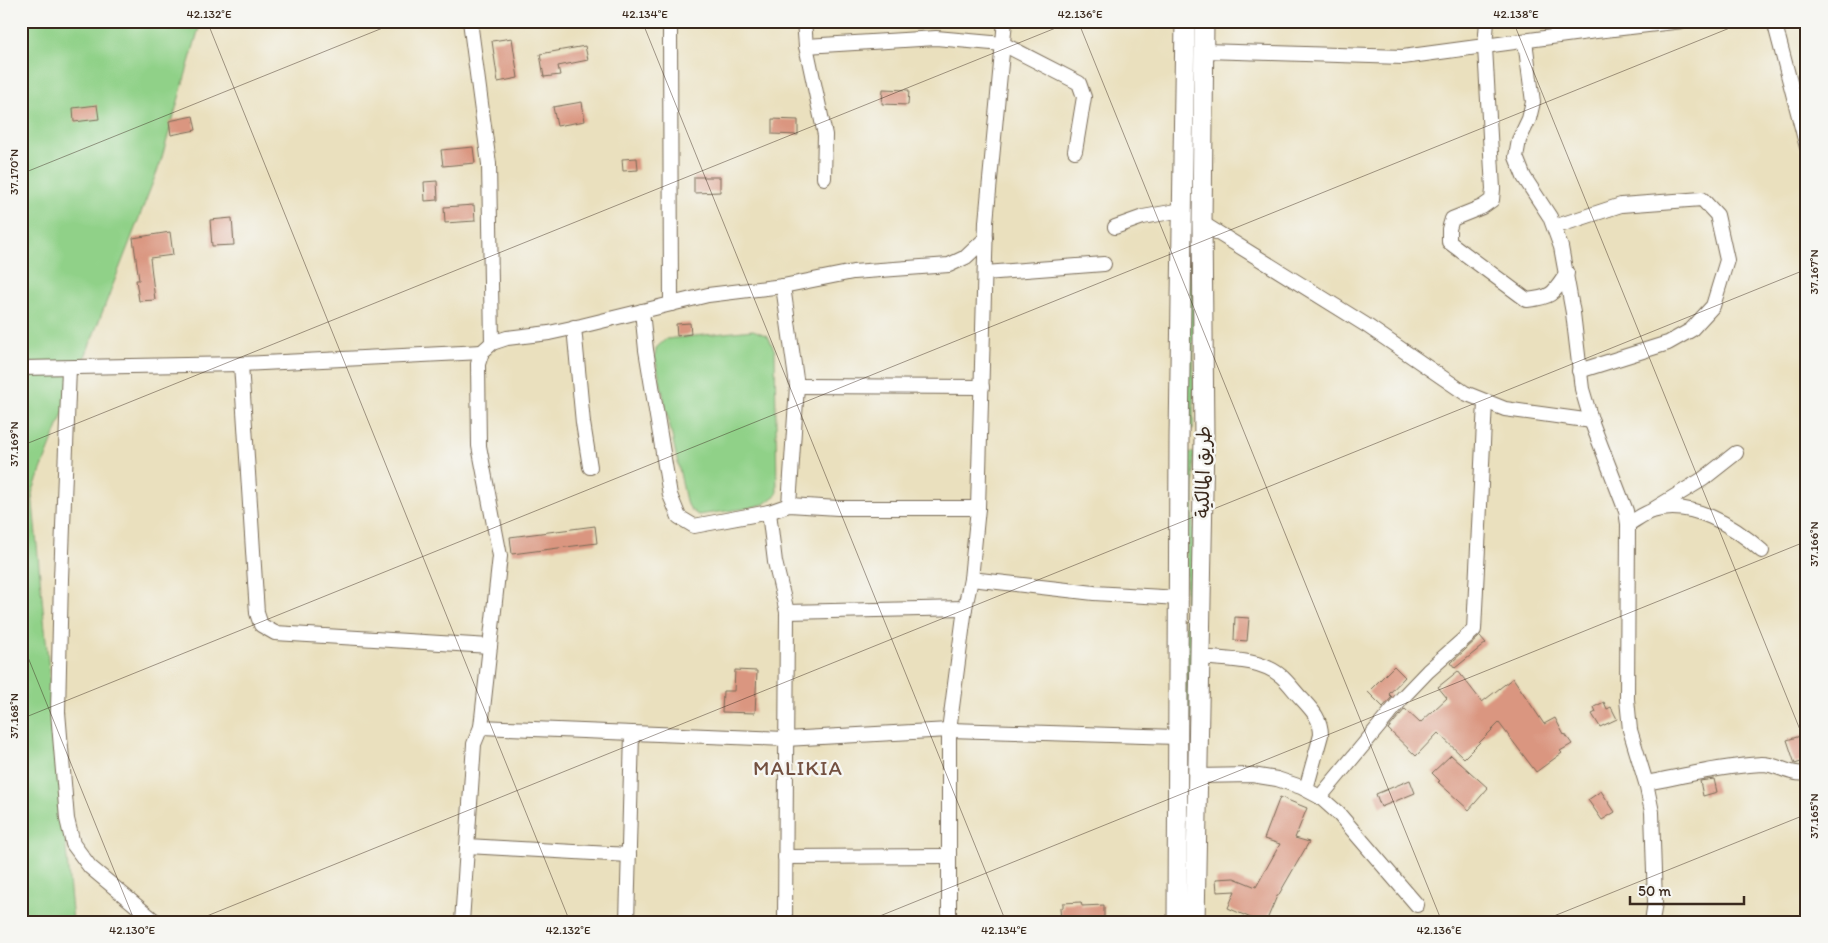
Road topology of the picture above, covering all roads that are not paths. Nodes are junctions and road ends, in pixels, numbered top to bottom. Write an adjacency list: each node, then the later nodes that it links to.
1 (470, 21): 30 (street)
2 (670, 21): 27 (street)
3 (804, 21): 12 (street)
4 (1005, 21): 11 (street)
5 (1185, 21): 18 (main road, طريق المالكية)
6 (1204, 21): 14 (main road, طريق المالكية)
7 (1487, 21): 13 (street)
8 (1682, 21): 10 (street)
9 (1774, 21): 15 (street)
10 (1525, 41): 13 (street); 21 (street)
11 (1003, 44): 12 (street); 16 (street); 22 (street)
12 (806, 46): 17 (street)
13 (1485, 47): 14 (street); 25 (street)
14 (1204, 51): 19 (main road, طريق المالكية)
15 (1807, 147)
16 (1075, 151)
17 (824, 178)
18 (1182, 210): 20 (street); 39 (main road, طريق المالكية)
19 (1202, 223): 37 (street); 40 (main road, طريق المالكية)
20 (1115, 227)
21 (1554, 227): 25 (street); 34 (street)
22 (986, 238): 24 (street); 26 (street)
23 (1104, 264): 24 (street)
24 (985, 273): 36 (street)
25 (1567, 273): 34 (street)
26 (783, 286): 27 (street); 35 (street)
27 (671, 304): 28 (street)
28 (642, 311): 29 (street); 46 (street)
29 (574, 327): 30 (street); 42 (street)
30 (487, 347): 31 (street); 53 (street)
31 (241, 364): 33 (street); 53 (street)
32 (21, 368): 33 (street)
33 (69, 368): 71 (street)
34 (1579, 371): 38 (street)
35 (797, 386): 36 (street); 43 (street)
36 (982, 388): 44 (street)
37 (1485, 402): 38 (street); 64 (street)
38 (1592, 422): 47 (street)
39 (1179, 438): 40 (main road); 50 (main road, طريق المالكية)
40 (1204, 438): 54 (main road, طريق المالكية)
41 (1736, 453): 45 (street)
42 (590, 467)
43 (789, 505): 44 (street); 46 (street)
44 (978, 508): 49 (street)
45 (1652, 511): 47 (street); 48 (street)
46 (769, 512): 52 (street)
47 (1628, 524): 62 (street)
48 (1762, 551)
49 (971, 579): 50 (street); 51 (street)
50 (1179, 598): 58 (main road, طريق المالكية)
51 (965, 608): 52 (street); 56 (street)
52 (787, 612): 59 (street)
53 (490, 646): 55 (street)
54 (1200, 657): 61 (main road, طريق المالكية); 63 (street)
55 (481, 727): 57 (street); 65 (street)
56 (949, 730): 58 (street); 59 (street); 67 (street)
57 (632, 733): 59 (street); 66 (street)
58 (1178, 737): 70 (main road, طريق المالكية)
59 (785, 739): 68 (street)
60 (1807, 773): 62 (street)
61 (1197, 776): 63 (street); 70 (main road, طريق المالكية)
62 (1646, 783): 76 (street)
63 (1306, 789): 64 (street)
64 (1320, 796): 69 (street)
65 (467, 846): 66 (street); 72 (street)
66 (629, 855): 73 (street)
67 (949, 856): 68 (street); 75 (street)
68 (785, 857): 74 (street)
69 (1417, 906)
70 (1186, 916)
71 (156, 922)
72 (462, 922)
73 (627, 922)
74 (785, 922)
75 (949, 922)
76 (1652, 922)

